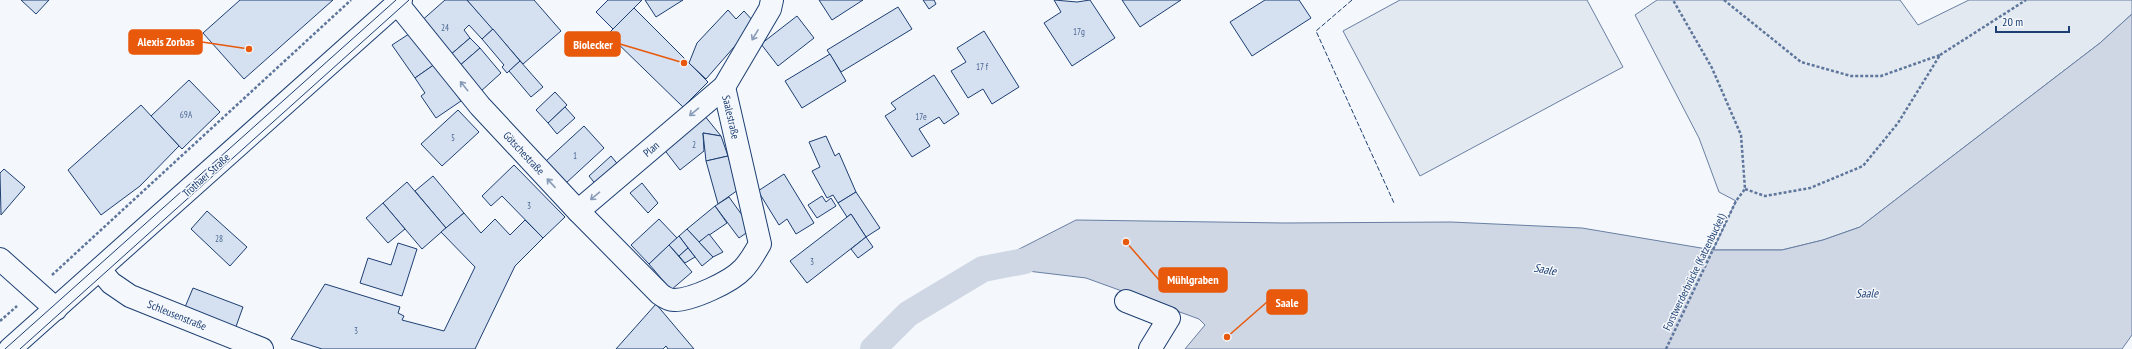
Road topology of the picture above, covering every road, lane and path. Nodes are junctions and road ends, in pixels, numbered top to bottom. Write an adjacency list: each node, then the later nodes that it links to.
1 (351, 0): 13 (path)
2 (772, 0): 8 (street, Saalestraße, one-way to 8)
3 (1673, 0): 9 (path)
4 (1724, 0): 7 (path)
5 (2026, 0): 7 (path)
6 (394, 3): 10 (street, Götschestraße, one-way to 6); 12 (street, Trothaer Straße)
7 (1940, 55): 9 (path)
8 (724, 87): 10 (street, Plan, one-way to 10); 14 (street, Saalestraße)
9 (1745, 189): 21 (path, Forstwerderbrücke (Katzenbuckel))
10 (578, 211): 14 (street, Götschestraße)
11 (0, 259): 13 (street)
12 (100, 270): 16 (street, Trothaer Straße); 19 (street, Schleusenstraße)
13 (36, 290): 16 (street); 17 (path)
14 (660, 294)
15 (1126, 301): 20 (street)
16 (56, 309): 18 (street, Trothaer Straße)
17 (0, 321)
18 (10, 349)
19 (262, 349)
20 (1150, 349)
21 (1666, 349)

